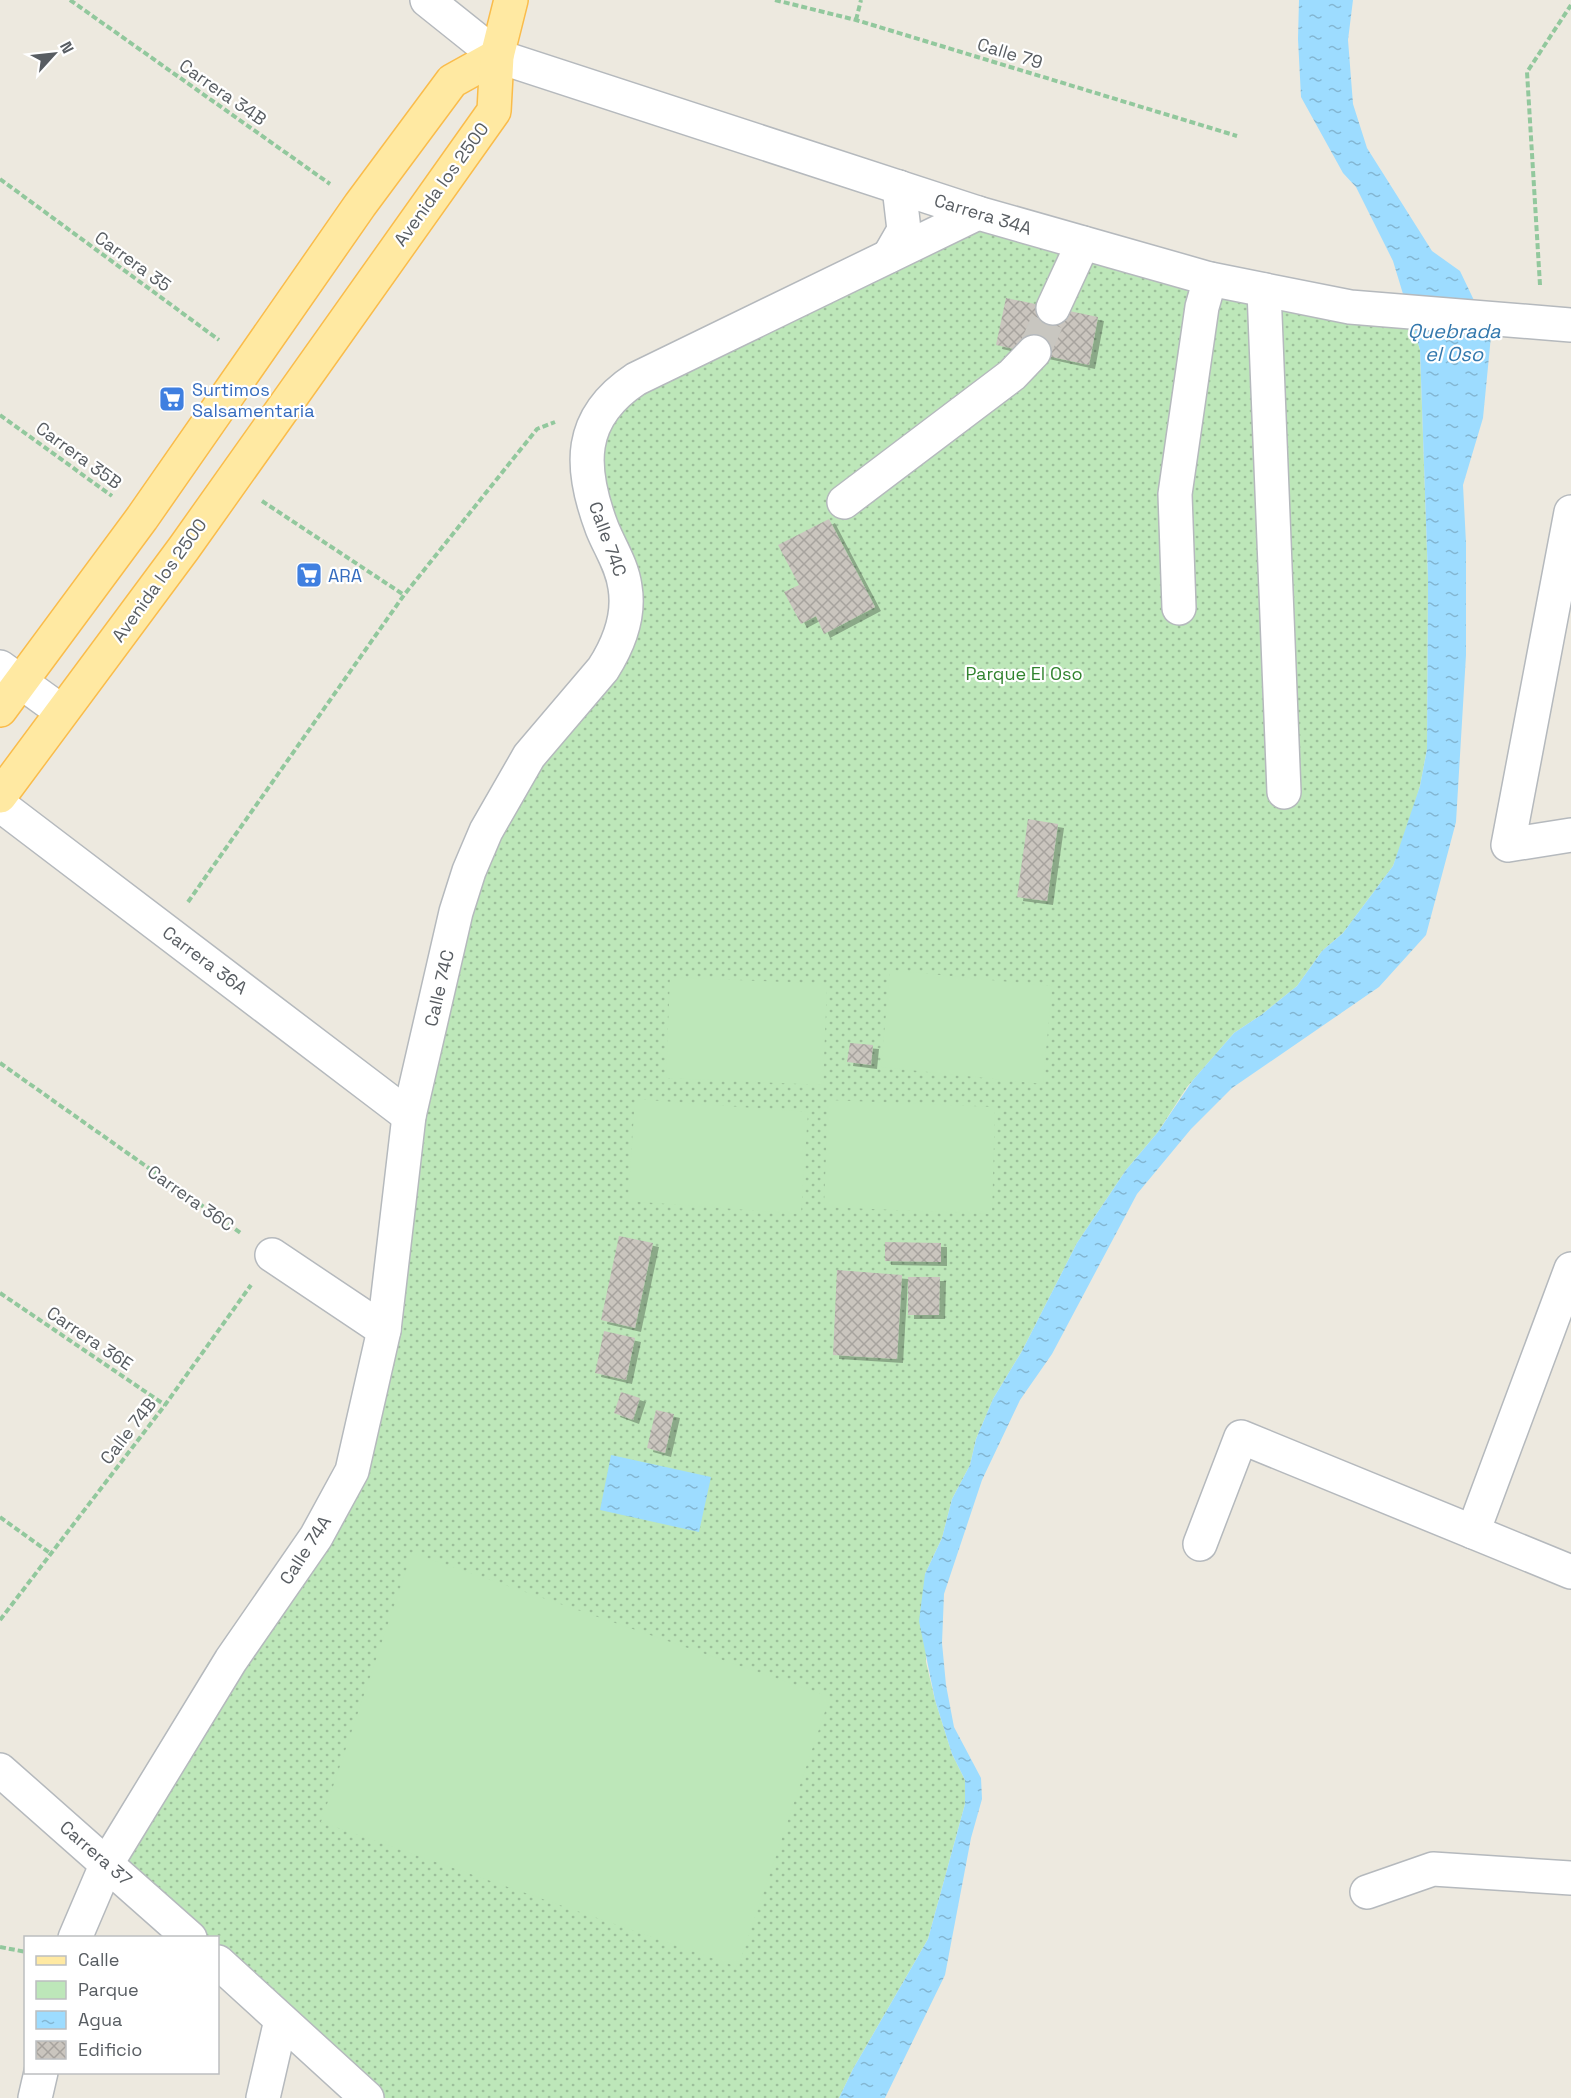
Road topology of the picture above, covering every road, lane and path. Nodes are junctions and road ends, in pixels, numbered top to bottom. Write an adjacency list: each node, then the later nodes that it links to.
1 (70, 0): 12 (path, Carrera 34B)
2 (427, 0): 8 (street, Carrera 34A)
3 (511, 0): 8 (main road, Avenida los 2500)
4 (775, 0): 7 (path, Calle 79)
5 (861, 0): 7 (path)
6 (1571, 5): 19 (path)
7 (856, 20): 9 (path, Calle 79)
8 (497, 56): 11 (street, Carrera 34A); 12 (main road); 24 (main road, Avenida los 2500)
9 (1238, 136)
10 (0, 179): 21 (path, Carrera 35)
11 (899, 187): 13 (street, Carrera 34A); 15 (street)
12 (360, 205): 21 (main road)
13 (978, 213): 14 (street, Carrera 34A); 15 (street, Calle 74C)
14 (1083, 243): 16 (street, Carrera 34A); 18 (street)
15 (889, 256): 39 (street, Calle 74C)
16 (1210, 279): 17 (street, Carrera 34A); 29 (street)
17 (1264, 290): 19 (street, Carrera 34A); 33 (street)
18 (1053, 308)
19 (1549, 324)
20 (1034, 352): 25 (street)
21 (251, 364): 27 (main road)
22 (0, 415): 27 (path, Carrera 35B)
23 (558, 421): 28 (path)
24 (231, 481): 28 (path); 32 (main road, Avenida los 2500)
25 (844, 502)
26 (1571, 512): 36 (street)
27 (142, 518): 30 (main road)
28 (404, 596): 37 (path)
29 (1179, 608)
30 (10, 674): 31 (main road); 32 (street)
31 (0, 710)
32 (61, 711): 34 (main road, Avenida los 2500)
33 (1284, 792)
34 (0, 796)
35 (0, 805): 37 (street, Carrera 36A)
36 (1571, 835)
37 (167, 932): 39 (street, Carrera 36A)
38 (0, 1063): 40 (path, Carrera 36C)
39 (409, 1116): 43 (street, Calle 74A)
40 (272, 1255): 43 (street); 44 (path, Calle 74B)
41 (1571, 1269): 46 (street)
42 (0, 1293): 44 (path, Carrera 36E)
43 (384, 1330): 52 (street, Calle 74A)
44 (165, 1405): 48 (path, Calle 74B)
45 (0, 1517): 48 (path)
46 (1473, 1532): 47 (street); 49 (street)
47 (1200, 1544)
48 (50, 1553): 50 (path, Calle 74B)
49 (1571, 1572)
50 (0, 1620)
51 (0, 1770): 52 (street, Carrera 37)
52 (107, 1863): 55 (street, Calle 74A); 56 (street, Carrera 37)
53 (1571, 1878): 54 (street)
54 (1367, 1892)
55 (76, 1936)
56 (188, 1936)
57 (0, 1947): 58 (path)
58 (24, 1952)
59 (219, 1963): 60 (street)
60 (282, 2020): 63 (street); 64 (street)
61 (41, 2074): 62 (street)
62 (35, 2098)
63 (263, 2098)
64 (367, 2098)

